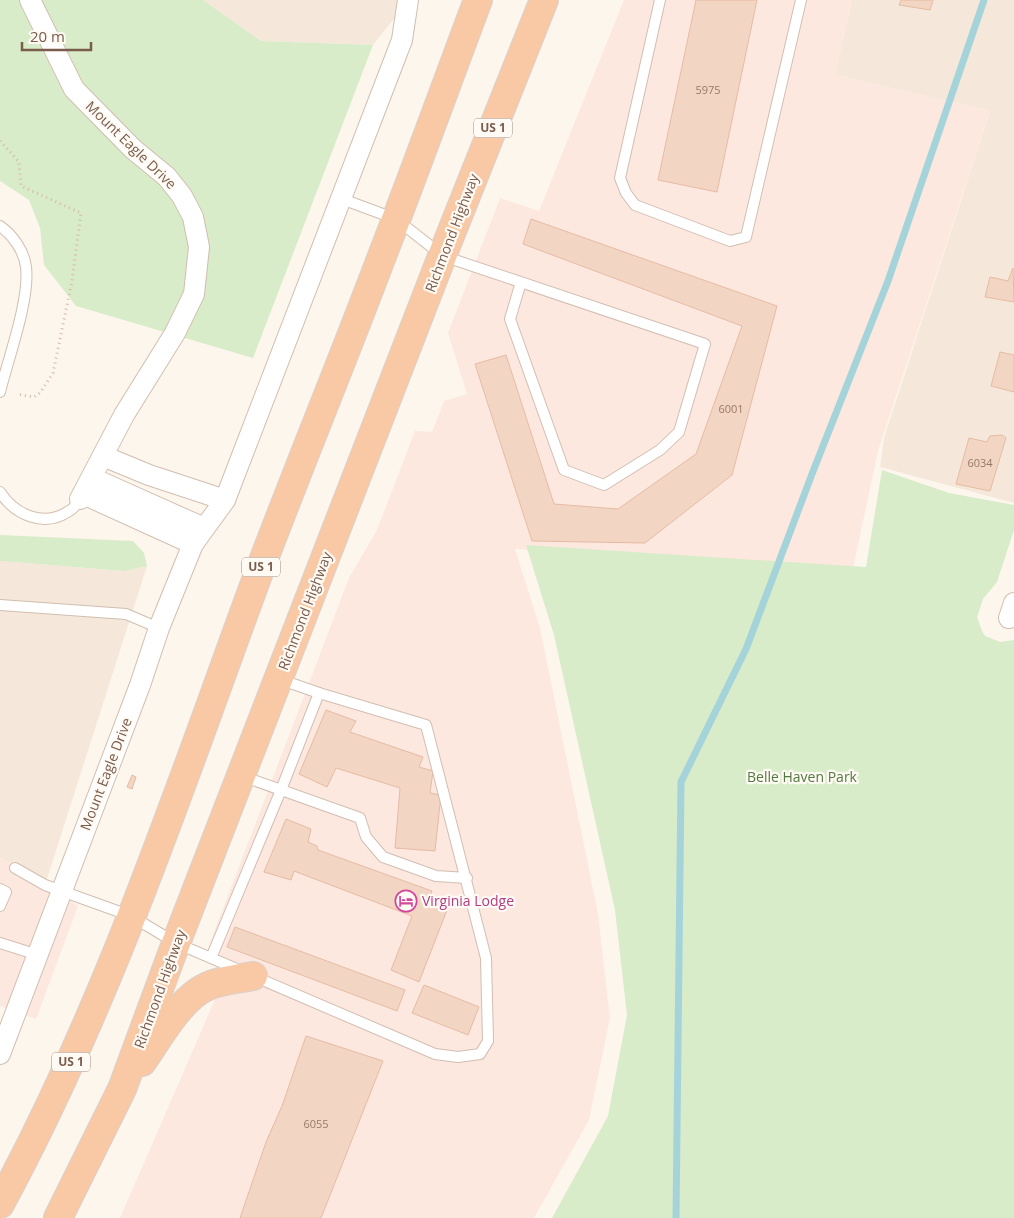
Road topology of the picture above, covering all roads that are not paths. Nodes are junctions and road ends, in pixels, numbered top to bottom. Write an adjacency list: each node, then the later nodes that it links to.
1 (30, 0): 13 (street, Mount Eagle Drive)
2 (408, 0): 7 (street, Mount Eagle Drive)
3 (478, 0): 8 (highway, US 1)
4 (544, 0): 10 (highway, Richmond Highway / US 1)
5 (660, 0): 6 (lane)
6 (801, 0)
7 (342, 199): 8 (lane); 16 (street, Mount Eagle Drive)
8 (396, 220): 10 (lane); 29 (highway, US 1)
9 (0, 226): 12 (lane)
10 (443, 256): 11 (lane); 20 (highway, Richmond Highway / US 1)
11 (521, 282): 11 (lane)
12 (0, 391)
13 (103, 456): 14 (street, Mount Eagle Drive); 16 (street)
14 (85, 490): 15 (lane); 17 (street)
15 (0, 492)
16 (225, 500): 17 (street, Mount Eagle Drive)
17 (199, 536): 19 (street, Mount Eagle Drive)
18 (0, 606): 19 (lane)
19 (159, 628): 27 (street, Mount Eagle Drive)
20 (278, 679): 21 (lane); 22 (highway, Richmond Highway / US 1)
21 (319, 693): 23 (lane); 25 (lane)
22 (241, 776): 23 (lane); 31 (highway, Richmond Highway / US 1)
23 (281, 790): 25 (lane); 33 (lane)
24 (15, 868): 27 (lane)
25 (467, 878): 34 (lane)
26 (3, 891): 28 (lane)
27 (61, 892): 29 (lane); 32 (street, Mount Eagle Drive)
28 (0, 906)
29 (131, 916): 31 (lane); 37 (highway, US 1)
30 (0, 943): 32 (lane)
31 (176, 943): 33 (lane); 36 (highway, Richmond Highway / US 1)
32 (38, 955): 35 (street, Mount Eagle Drive)
33 (211, 958): 34 (lane)
34 (254, 976): 36 (highway)
35 (1, 1047)
36 (122, 1089): 38 (highway, Richmond Highway / US 1)
37 (0, 1204)
38 (58, 1218)

